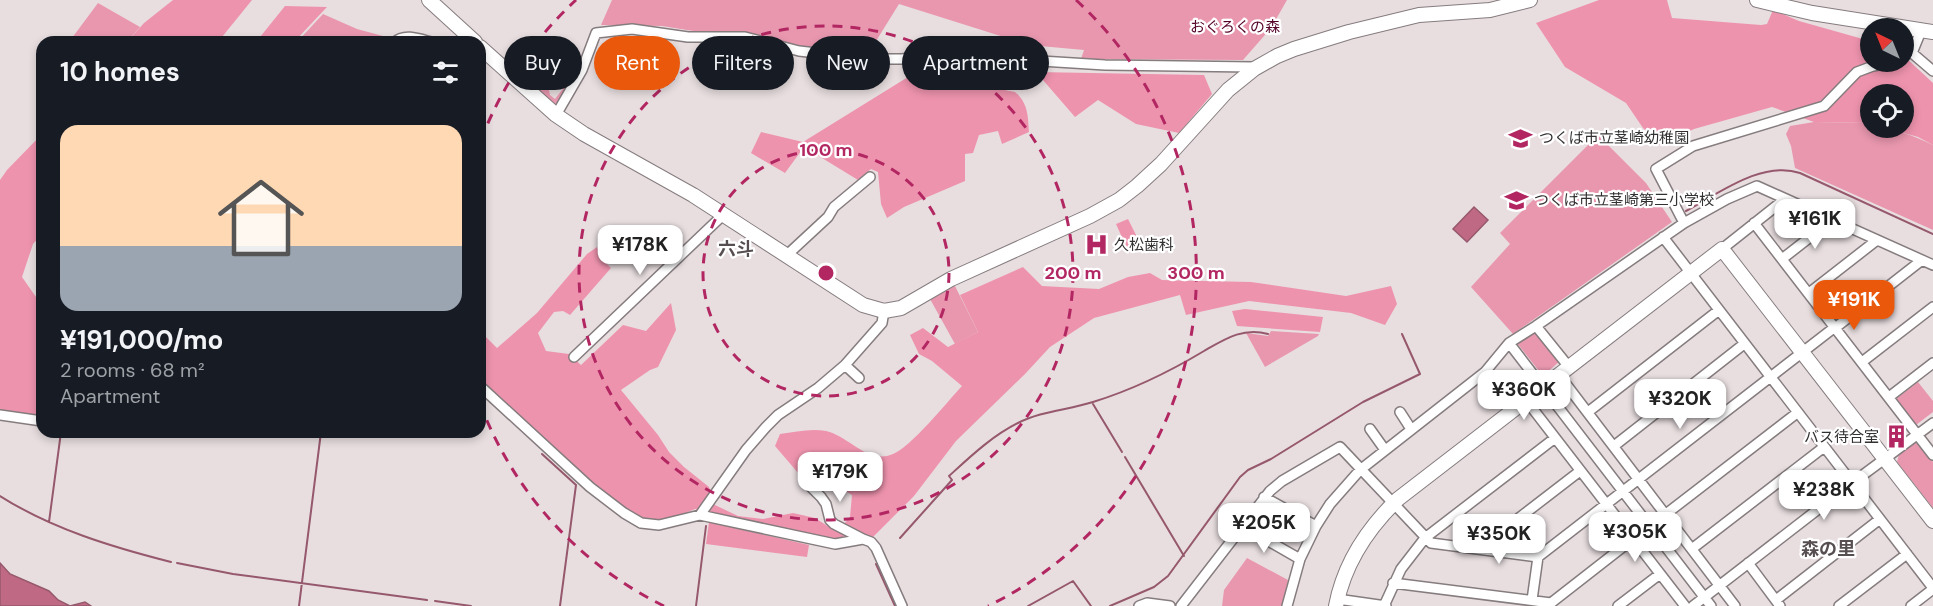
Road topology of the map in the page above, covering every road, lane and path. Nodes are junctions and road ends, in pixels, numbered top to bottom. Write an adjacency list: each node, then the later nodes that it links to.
1 (429, 0): 5 (street)
2 (1530, 0): 30 (street)
3 (1757, 0): 4 (street)
4 (1927, 32): 6 (street)
5 (467, 36)
6 (1914, 50)
7 (486, 53): 12 (street)
8 (1914, 55): 11 (street)
9 (1252, 67): 12 (street)
10 (1860, 71): 17 (street)
11 (1933, 71)
12 (556, 115): 15 (street)
13 (870, 177): 22 (street)
14 (1785, 199): 16 (street); 17 (street); 18 (street)
15 (724, 214): 22 (street); 36 (street)
16 (1832, 220): 20 (street); 23 (street)
17 (1684, 223): 19 (street)
18 (1754, 223): 21 (street); 23 (street)
19 (1662, 237): 26 (street); 31 (street)
20 (1877, 240): 24 (street); 27 (street)
21 (1722, 249): 26 (street); 35 (street)
22 (787, 255): 30 (street)
23 (1782, 259): 27 (street)
24 (1922, 260): 25 (street); 32 (street)
25 (1933, 265)
26 (1691, 274): 29 (street); 40 (street)
27 (1809, 293): 32 (street)
28 (1933, 307): 37 (street)
29 (1719, 310): 34 (street); 48 (street)
30 (884, 311): 39 (street)
31 (1536, 326): 33 (street); 40 (street)
32 (1835, 328): 35 (street); 37 (street)
33 (1509, 343): 43 (street); 54 (street)
34 (1744, 344): 42 (street); 57 (street)
35 (1803, 353): 42 (street); 61 (street)
36 (574, 357)
37 (1862, 363): 45 (street)
38 (1933, 363): 45 (street)
39 (845, 365): 41 (street); 72 (street)
40 (1564, 371): 43 (street); 48 (street)
41 (860, 378)
42 (1770, 378): 49 (street); 64 (street)
43 (1543, 387): 46 (street); 67 (street)
44 (486, 392): 72 (street)
45 (1889, 397): 55 (street)
46 (1526, 400): 56 (street); 69 (street)
47 (1400, 412): 54 (street)
48 (1588, 412): 57 (street)
49 (1797, 412): 58 (street); 71 (street)
50 (0, 415): 51 (street)
51 (36, 420)
52 (1933, 423): 55 (street)
53 (1370, 429): 59 (street)
54 (1412, 429): 59 (street)
55 (1918, 435): 60 (street); 61 (street)
56 (1555, 438): 63 (street); 77 (street)
57 (1614, 446): 64 (street)
58 (1824, 447): 65 (street); 80 (street)
59 (1385, 450): 62 (street)
60 (1933, 455)
61 (1884, 459): 65 (street); 74 (street)
62 (1360, 470): 68 (street); 69 (street); 76 (street)
63 (1580, 471): 70 (street); 81 (street)
64 (1639, 479): 67 (street); 71 (street)
65 (1852, 483): 73 (street); 85 (street)
66 (807, 484): 78 (street)
67 (1622, 492): 70 (street); 90 (street)
68 (1264, 497): 75 (street); 76 (street)
69 (1393, 504): 77 (street); 92 (street)
70 (1606, 504): 79 (street); 83 (street)
71 (1666, 514): 80 (street)
72 (700, 515): 78 (street)
73 (1880, 519): 82 (street); 93 (street)
74 (1933, 522)
75 (1242, 526): 84 (street); 97 (street)
76 (1316, 526): 84 (street)
77 (1425, 538): 81 (street); 87 (street)
78 (863, 539): 94 (street)
79 (1633, 539): 86 (street); 91 (street)
80 (1693, 548): 88 (street)
81 (1492, 551): 83 (street)
82 (1907, 554): 89 (street); 105 (street)
83 (1538, 557): 91 (street)
84 (1299, 559): 98 (street)
85 (1748, 563): 88 (street); 93 (street)
86 (1660, 574): 100 (street); 101 (street)
87 (1393, 583): 91 (street); 99 (street)
88 (1720, 585): 90 (street); 104 (street)
89 (1933, 588): 106 (street)
90 (1704, 597): 102 (street); 103 (street)
91 (1532, 600)
92 (1337, 603): 99 (street)
93 (1778, 603)
94 (902, 606)
95 (1139, 606): 96 (street)
96 (1170, 606)
97 (1181, 606)
98 (1287, 606)
99 (1385, 606)
100 (1618, 606)
101 (1685, 606)
102 (1693, 606)
103 (1711, 606)
104 (1736, 606)
105 (1839, 606)
106 (1911, 606)

